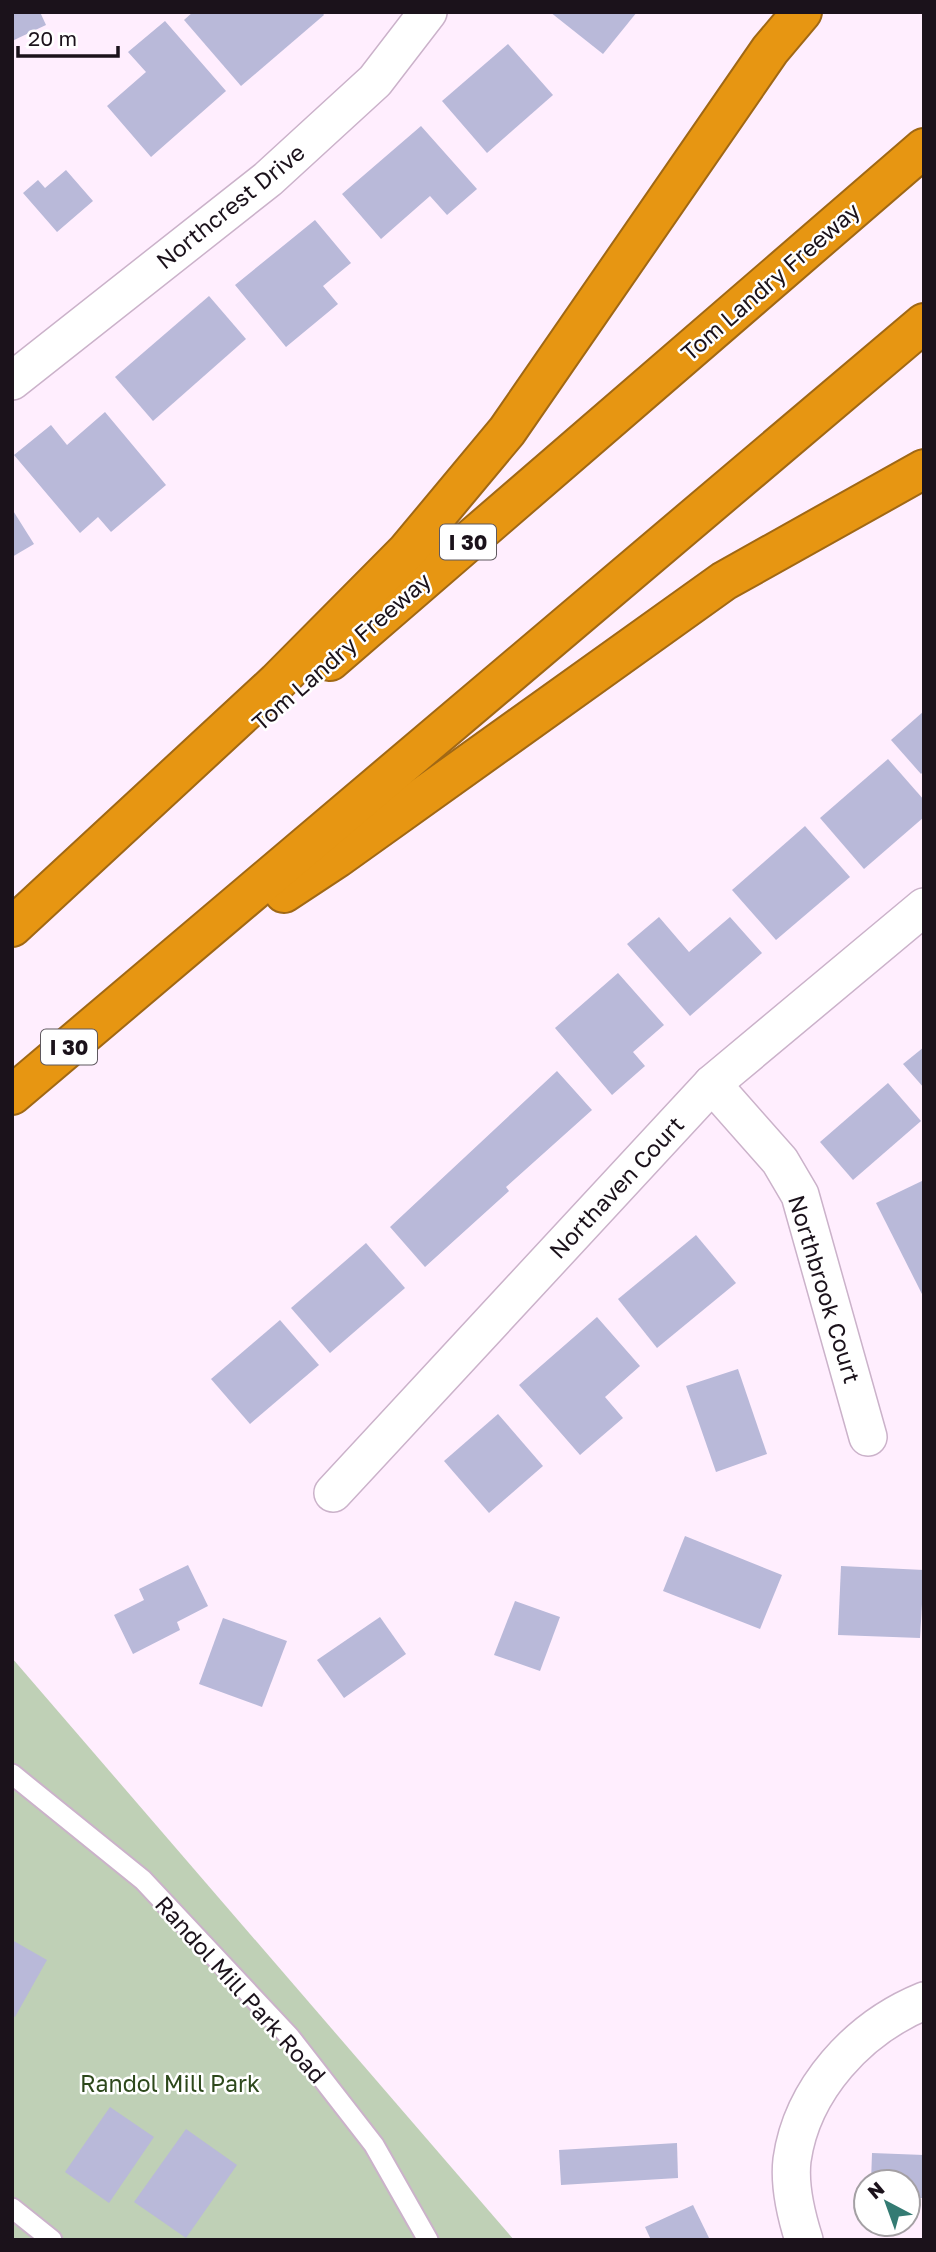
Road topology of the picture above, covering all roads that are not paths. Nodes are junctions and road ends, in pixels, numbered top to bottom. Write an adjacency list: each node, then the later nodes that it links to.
1 (428, 12): 5 (street, Northcrest Drive)
2 (802, 12): 8 (highway)
3 (924, 148): 9 (highway, Tom Landry Freeway / I 30)
4 (924, 323): 10 (highway, I 30)
5 (12, 381)
6 (924, 469): 10 (highway)
7 (924, 906): 11 (street, Northaven Court)
8 (12, 927)
9 (12, 935)
10 (125, 999): 12 (highway, I 30)
11 (712, 1084): 13 (street, Northbrook Court); 14 (street, Northaven Court)
12 (12, 1095)
13 (868, 1437)
14 (333, 1493)
15 (12, 1774): 19 (lane, Randol Mill Park Road)
16 (924, 2001): 20 (street)
17 (12, 2208): 18 (lane)
18 (52, 2240)
19 (428, 2240)
20 (804, 2240)

